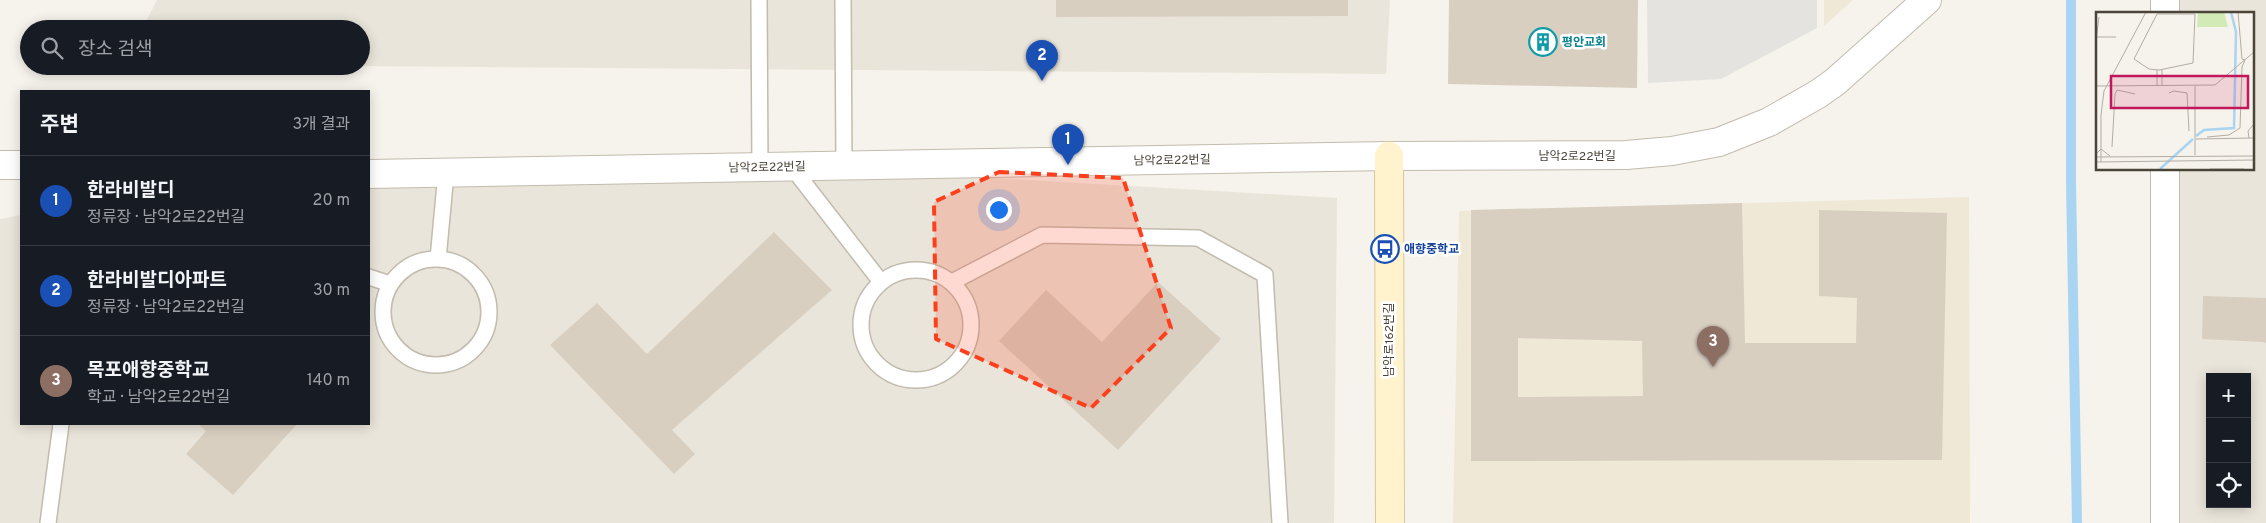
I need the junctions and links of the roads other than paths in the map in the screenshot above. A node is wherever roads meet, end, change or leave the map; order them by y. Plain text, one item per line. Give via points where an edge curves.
1 (759, 0) edge
2 (843, 0) edge
3 (1927, 0) edge
4 (1389, 156) junction
5 (0, 164) edge
6 (20, 165) edge
7 (791, 166) junction
8 (844, 166) junction
9 (760, 167) junction
10 (2165, 170) edge
11 (446, 173) junction
12 (370, 174) edge
13 (438, 258) junction
14 (370, 277) edge
15 (881, 282) junction
16 (952, 282) junction
17 (390, 284) junction
18 (61, 425) edge
19 (48, 523) edge
20 (1280, 523) edge
21 (1390, 523) edge
22 (2165, 523) edge

1 - 9 lane
2 - 8 lane
3 - 4 street, 남악2로22번길 via 1836,82 1769,122 1719,142 1626,155
4 - 8 street, 남악2로22번길
4 - 21 street, 남악로162번길
5 - 6 street
7 - 8 street, 남악2로22번길
7 - 9 street, 남악2로22번길
7 - 15 lane
9 - 11 street, 남악2로22번길
10 - 22 street
11 - 12 street, 남악2로22번길
11 - 13 lane
13 - 17 lane via 411,265
13 - 17 lane via 472,272 483,287 489,304 489,323 482,340 461,359 434,365 416,362 400,352 389,338 383,320 383,302
14 - 17 lane
15 - 16 lane via 898,272 916,270 936,273
15 - 16 lane via 869,295 862,312 861,330 875,362 906,379 942,374 966,348 971,330 970,312
16 - 20 lane via 1042,235 1198,238 1265,275
18 - 19 lane

